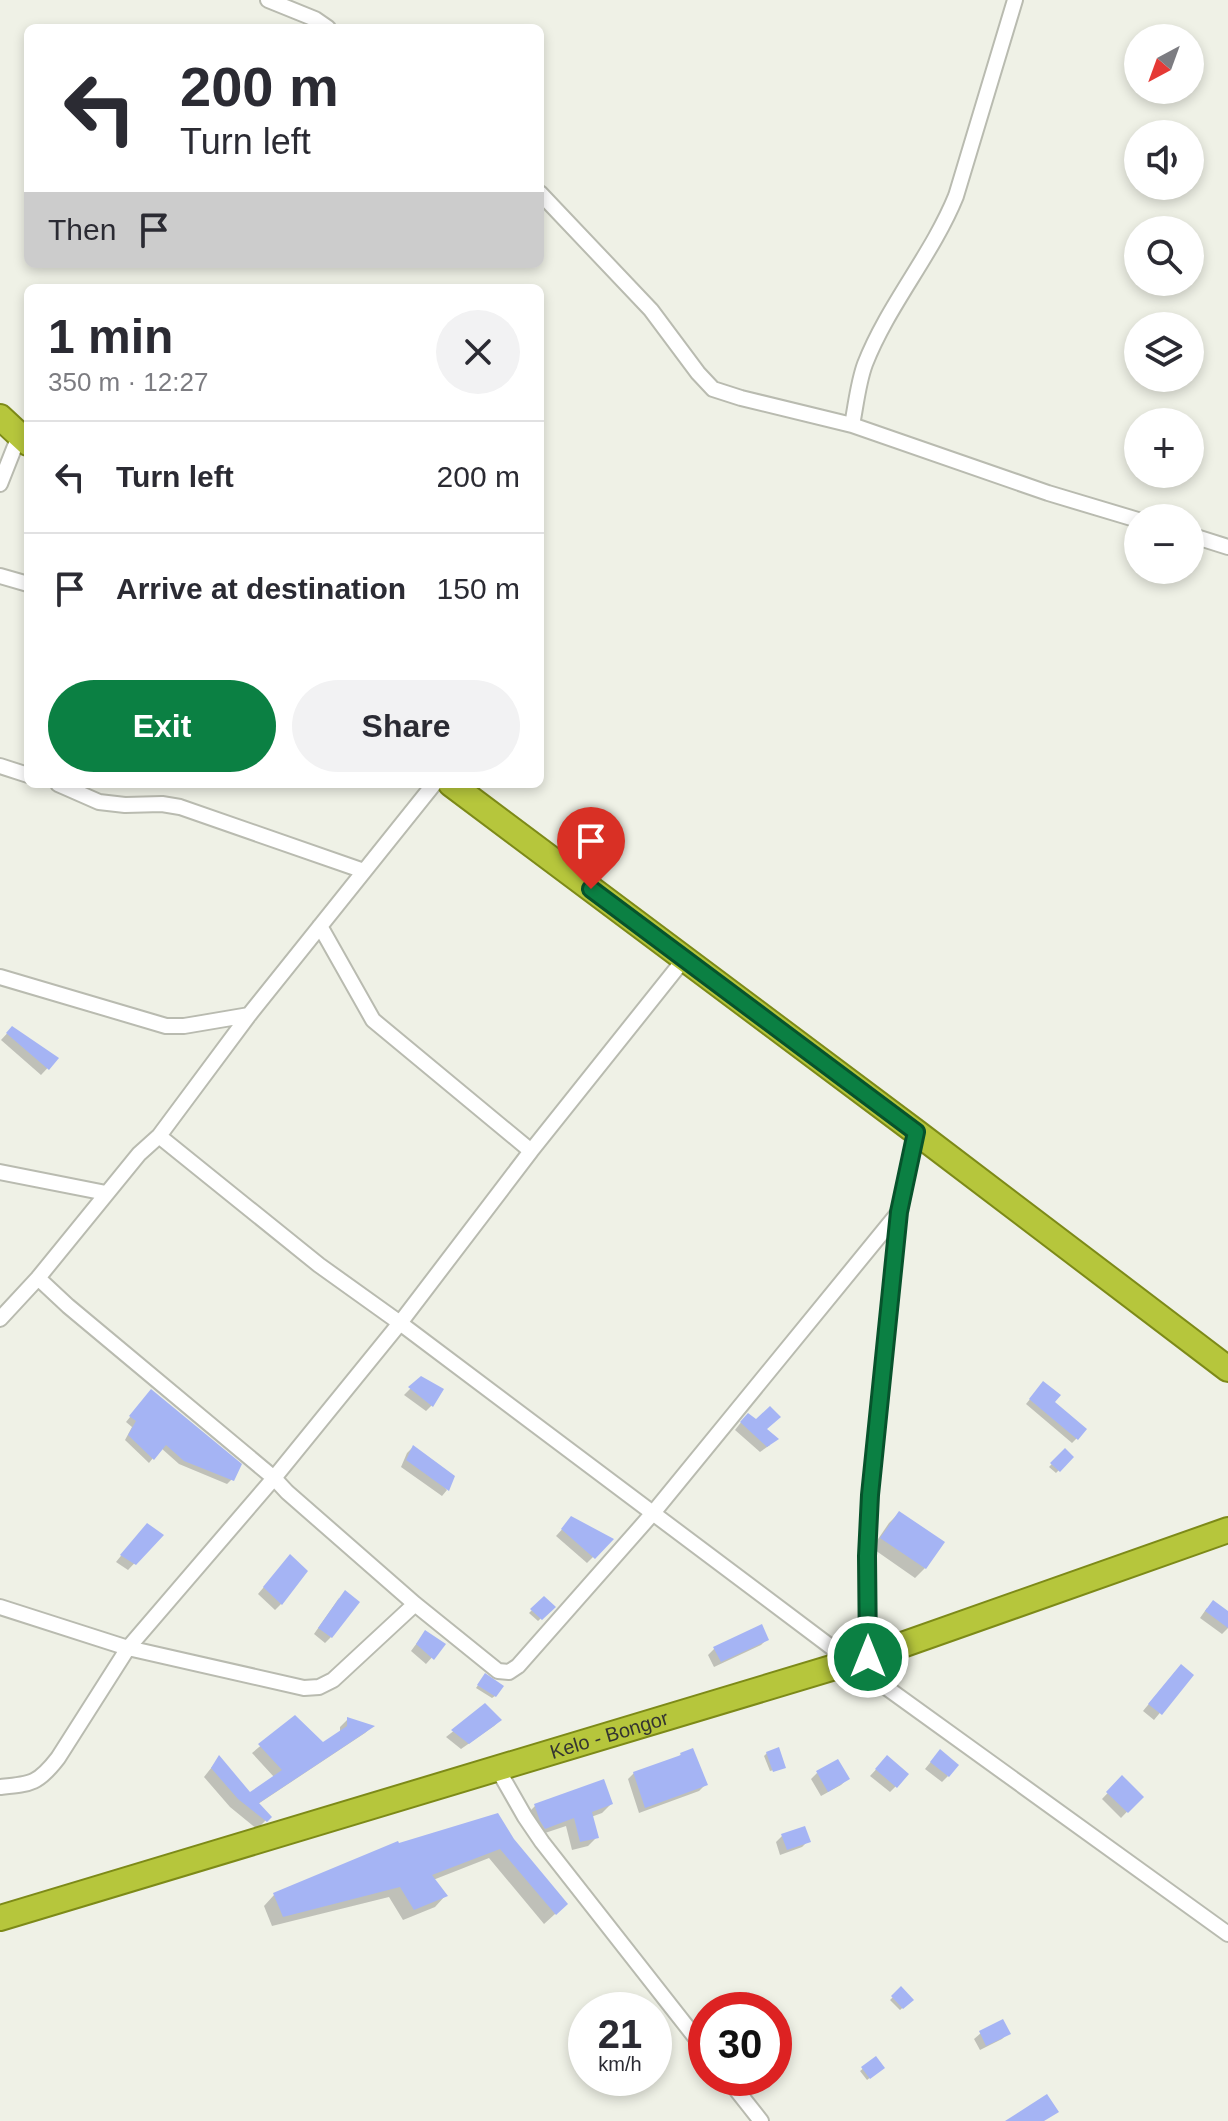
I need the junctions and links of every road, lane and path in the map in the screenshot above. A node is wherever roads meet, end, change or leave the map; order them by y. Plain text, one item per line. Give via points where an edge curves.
1 (269, 0) edge
2 (1015, 0) edge
3 (322, 24) edge
4 (544, 197) edge
5 (0, 417) edge
6 (852, 425) junction
7 (24, 439) edge
8 (0, 484) edge
9 (1124, 516) edge
10 (1204, 539) edge
11 (1228, 547) edge
12 (0, 576) edge
13 (24, 583) edge
14 (0, 766) edge
15 (24, 774) edge
16 (67, 788) edge
17 (431, 788) edge
18 (456, 788) edge
19 (364, 871) junction
20 (320, 926) junction
21 (685, 958) junction
22 (0, 977) edge
23 (249, 1015) junction
24 (916, 1132) junction
25 (159, 1136) junction
26 (531, 1151) junction
27 (0, 1172) edge
28 (106, 1193) junction
29 (899, 1212) junction
30 (38, 1278) junction
31 (0, 1319) edge
32 (400, 1323) junction
33 (1228, 1369) edge
34 (274, 1478) junction
35 (1228, 1510) edge
36 (653, 1513) junction
37 (1220, 1533) edge
38 (415, 1604) junction
39 (0, 1607) edge
40 (128, 1648) junction
41 (859, 1659) junction
42 (497, 1768) junction
43 (0, 1787) edge
44 (0, 1918) edge
45 (1228, 1934) edge
46 (688, 2028) edge
47 (741, 2096) edge
48 (761, 2121) edge

1 - 3 street
2 - 6 street via 956,196 864,366
4 - 6 street via 651,310 713,389
5 - 7 highway
6 - 9 street
7 - 8 street
10 - 11 street
12 - 13 street
14 - 15 street
16 - 19 street via 99,802 180,807
17 - 19 street
18 - 21 highway
19 - 20 street
20 - 23 street
20 - 26 street via 373,1020
21 - 24 highway
21 - 26 street
22 - 23 street via 166,1026
23 - 25 street
24 - 29 street
24 - 33 highway
25 - 28 street
25 - 32 street
26 - 32 street
27 - 28 street
28 - 30 street
29 - 36 street
29 - 41 street
30 - 31 street
30 - 34 street
32 - 34 street
32 - 36 street
34 - 38 street
34 - 40 street
35 - 37 highway
36 - 38 street via 509,1672 498,1671
36 - 41 street
37 - 41 highway, Kelo - Bongor
38 - 40 street via 319,1687
39 - 40 street
40 - 43 street via 45,1776 27,1785
41 - 42 highway, Kelo - Bongor
41 - 45 street
42 - 44 highway, Kelo - Bongor
42 - 46 street via 542,1842
47 - 48 street

